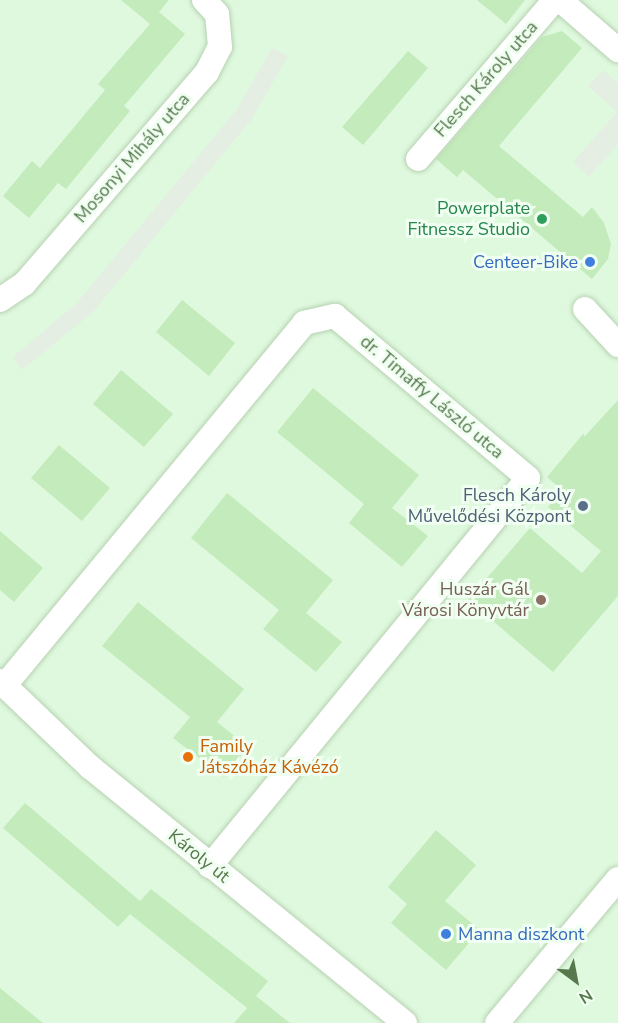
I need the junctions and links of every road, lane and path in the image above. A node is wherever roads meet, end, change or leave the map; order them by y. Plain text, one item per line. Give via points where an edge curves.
1 (204, 0) edge
2 (555, 0) edge
3 (560, 0) edge
4 (618, 50) edge
5 (418, 159) dead end
6 (0, 300) edge
7 (585, 309) dead end
8 (618, 345) edge
9 (2, 683) edge
10 (210, 866) junction
11 (618, 879) edge
12 (405, 1023) edge
13 (497, 1023) edge

1 - 6 street, Mosonyi Mihály utca via 217,14 220,47 207,72 24,284
2 - 5 street, Flesch Károly utca
3 - 4 street
7 - 8 street
9 - 10 street, Károly út via 90,767
9 - 10 street, dr. Timaffy László utca via 304,323 335,316 528,478
10 - 12 street, Károly út
11 - 13 street

